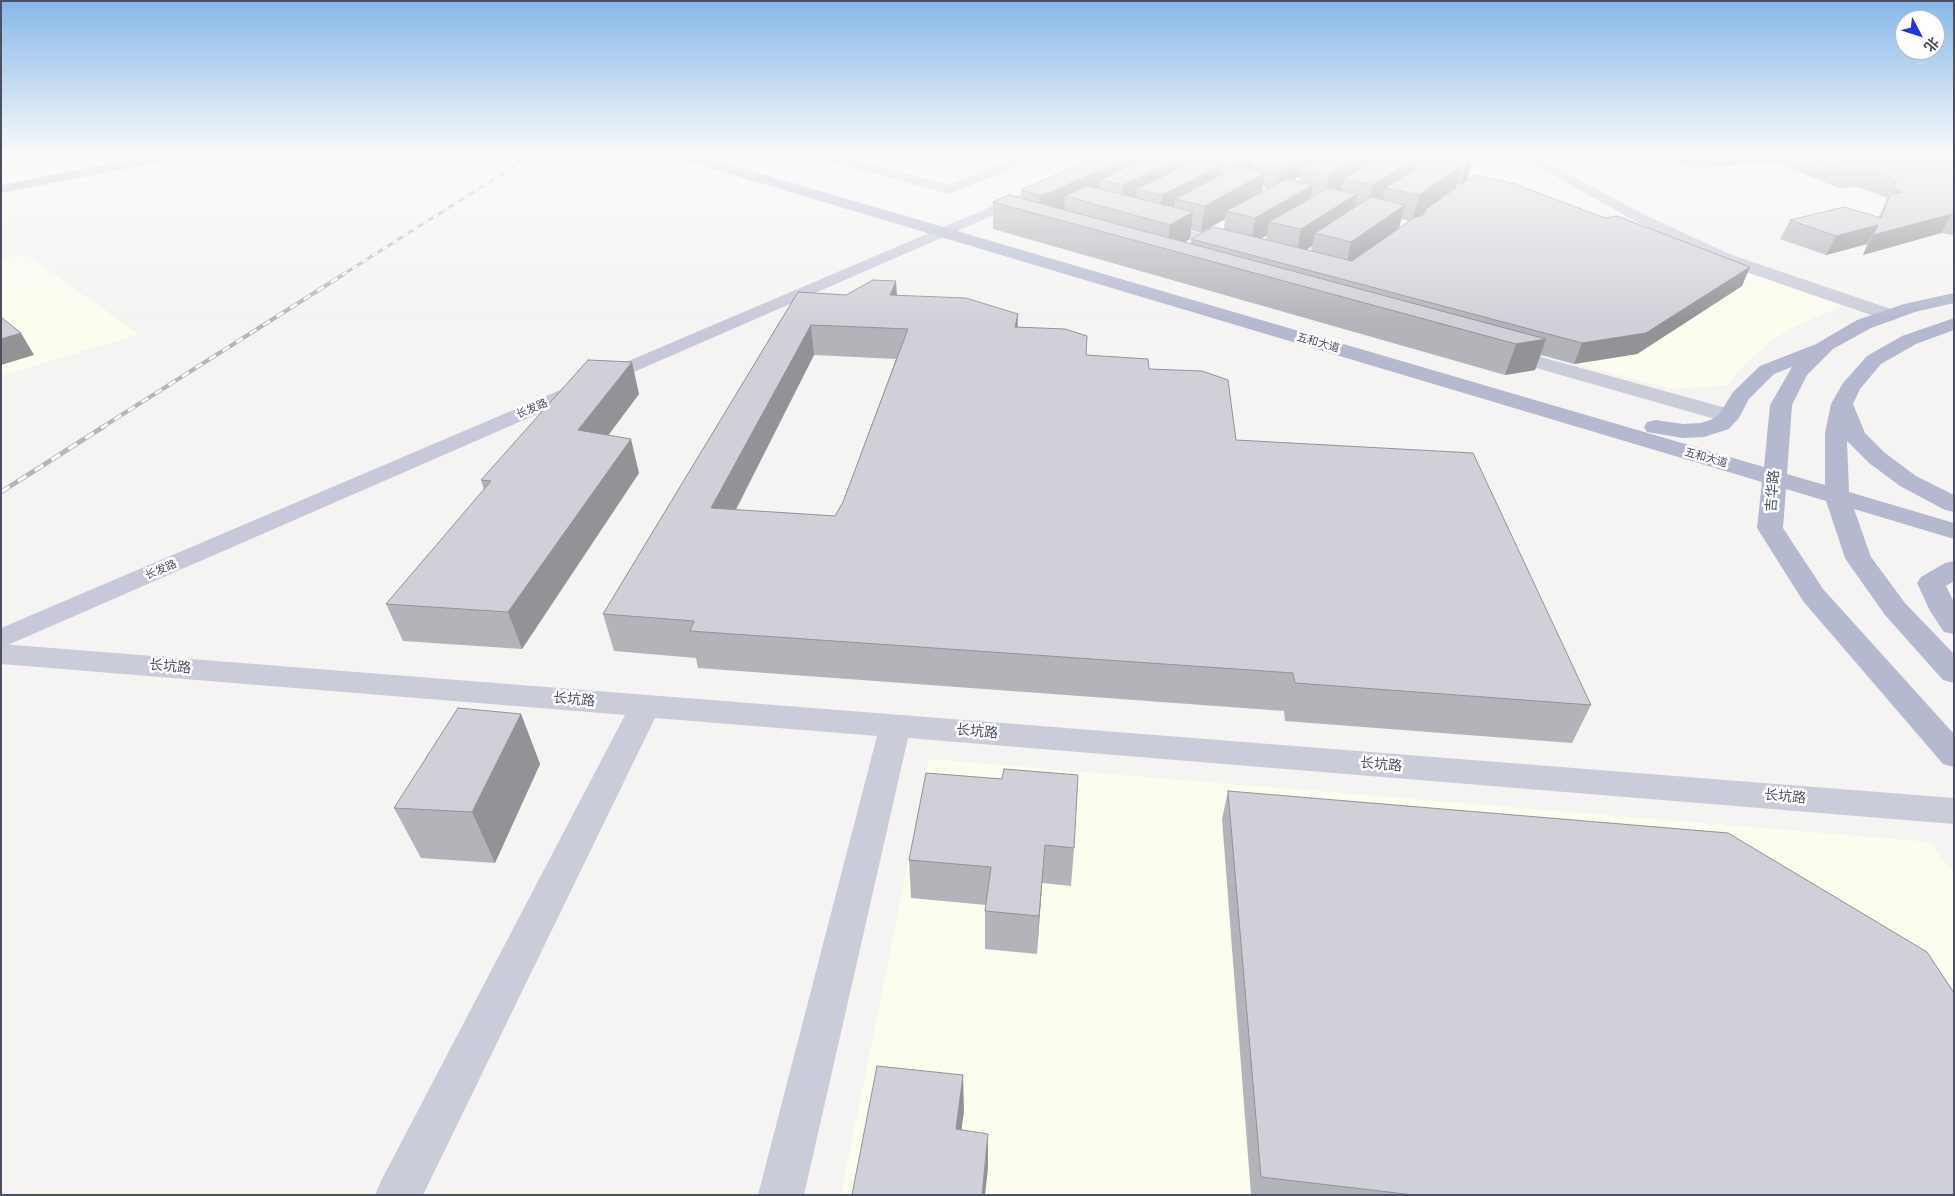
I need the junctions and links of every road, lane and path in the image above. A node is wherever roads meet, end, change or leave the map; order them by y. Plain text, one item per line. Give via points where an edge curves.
1 (886, 211) edge
2 (895, 211) edge
3 (1003, 211) edge
4 (1626, 211) edge
5 (1169, 222) edge
6 (950, 228) junction
7 (1224, 236) edge
8 (1206, 238) junction
9 (1184, 251) edge
10 (1954, 298) edge
11 (1890, 316) junction
12 (1954, 324) edge
13 (1826, 345) junction
14 (1483, 347) edge
15 (1842, 404) junction
16 (1730, 416) junction
17 (1655, 427) junction
18 (1774, 470) junction
19 (1837, 488) junction
20 (1954, 505) edge
21 (1954, 514) edge
22 (1954, 530) edge
23 (1954, 569) edge
24 (1954, 625) edge
25 (1, 640) edge
26 (1, 654) edge
27 (1954, 673) edge
28 (644, 706) junction
29 (895, 726) junction
30 (1954, 755) edge
31 (1954, 811) edge
32 (398, 1195) edge
33 (781, 1195) edge

1 - 6 main road, 五和大道
2 - 6 main road, 五和大道
3 - 6 street, 长发路
4 - 11 street via 1726,259
5 - 8 lane via 1160,226
6 - 17 main road, 五和大道
6 - 18 main road, 五和大道
6 - 25 street, 长发路
7 - 8 street
8 - 9 street
10 - 11 main road, 吉华路
11 - 13 main road, 吉华路 via 1864,324
12 - 15 main road via 1910,340 1874,360 1850,387
13 - 16 main road via 1767,370 1740,396
13 - 18 main road, 吉华路 via 1798,372 1781,405
14 - 16 street
15 - 19 main road via 1836,433
15 - 20 main road via 1855,436 1876,458 1908,481
16 - 17 main road via 1721,424 1704,430
17 - 18 main road, 五和大道
18 - 19 main road, 五和大道
18 - 30 main road, 吉华路 via 1770,528 1813,595
19 - 21 main road, 五和大道
19 - 22 main road, 五和大道
19 - 27 main road via 1858,558 1895,609
23 - 24 main road via 1932,583 1944,612
26 - 28 street, 长坑路
28 - 29 street, 长坑路
28 - 32 street
29 - 31 street, 长坑路
29 - 33 street

